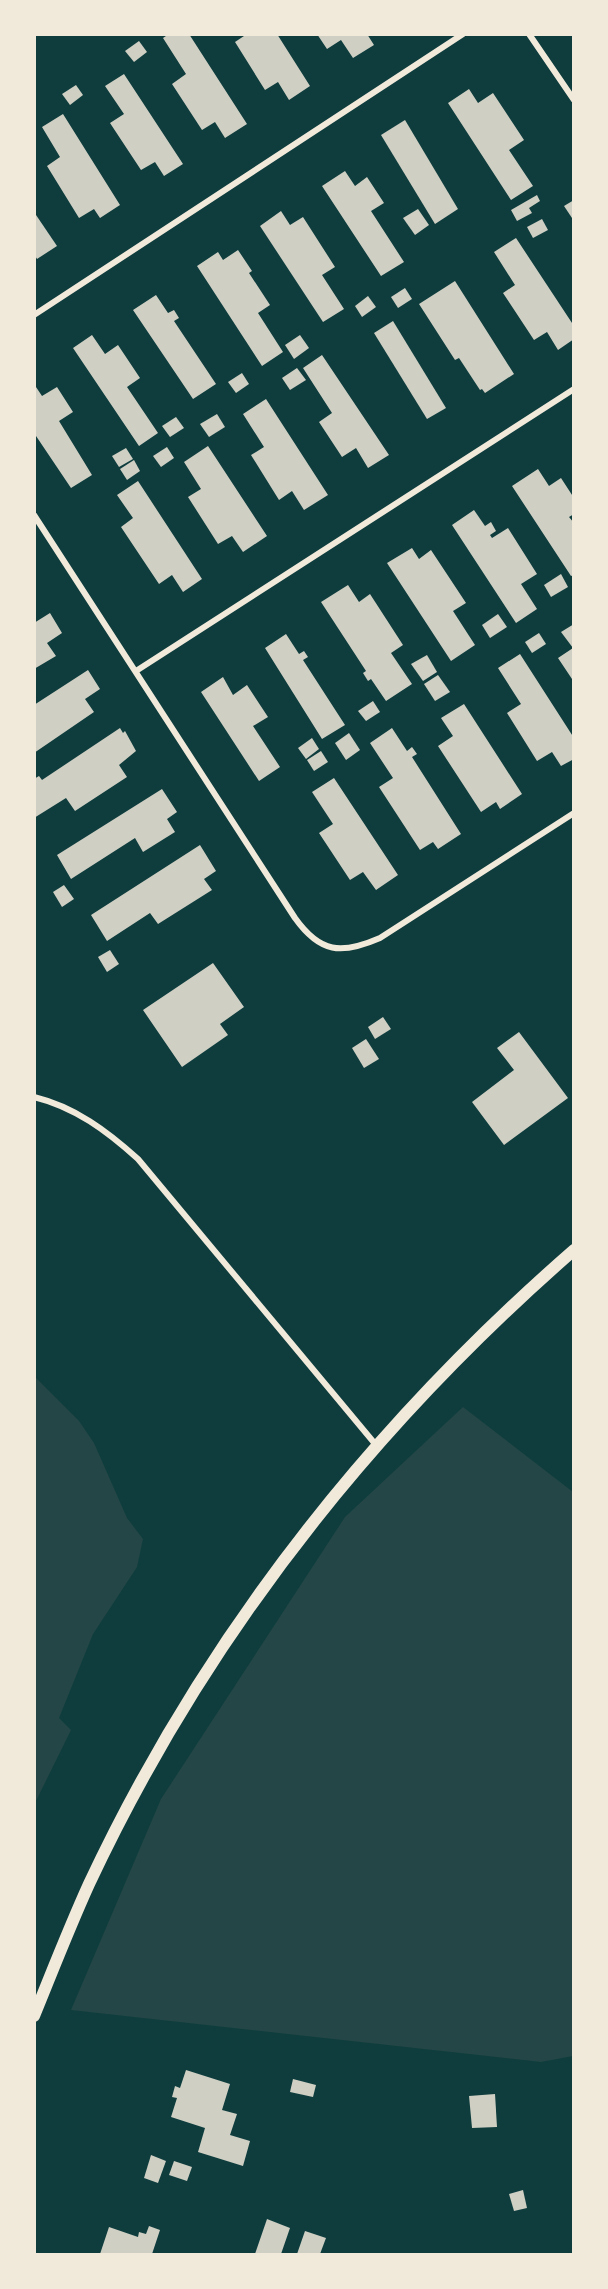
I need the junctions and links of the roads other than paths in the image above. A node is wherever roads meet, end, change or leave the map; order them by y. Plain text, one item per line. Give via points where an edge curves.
1 (463, 34) edge
2 (529, 34) edge
3 (573, 100) edge
4 (34, 315) edge
5 (573, 389) edge
6 (34, 515) edge
7 (136, 671) junction
8 (573, 813) edge
9 (34, 1097) edge
10 (573, 1250) edge
11 (376, 1445) junction
12 (34, 2016) edge

1 - 4 street
2 - 3 street
5 - 7 street
6 - 7 street
7 - 8 street via 295,918 312,938 329,948 352,948 380,938
9 - 11 street via 94,1123 138,1159
10 - 11 main road via 464,1352
11 - 12 main road via 269,1578 175,1722 89,1885

